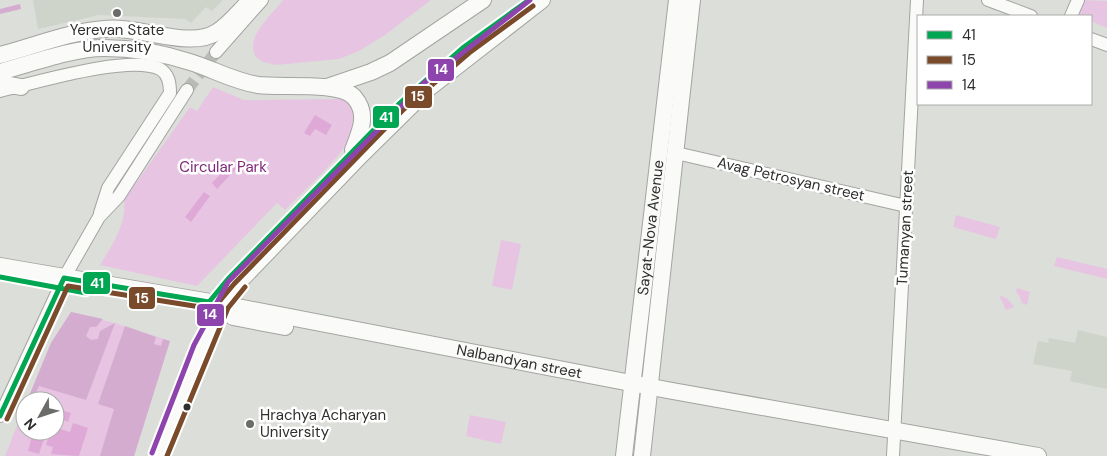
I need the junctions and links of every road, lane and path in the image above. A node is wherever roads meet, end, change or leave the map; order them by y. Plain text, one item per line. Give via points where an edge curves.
1 (251, 0) edge
2 (262, 0) edge
3 (483, 0) edge
4 (529, 0) edge
5 (542, 0) edge
6 (677, 0) edge
7 (692, 0) edge
8 (917, 0) edge
9 (988, 0) edge
10 (1078, 0) edge
11 (1028, 15) edge
12 (1071, 15) edge
13 (1092, 39) edge
14 (1107, 45) edge
15 (17, 51) junction
16 (216, 52) tunnel mouth
17 (0, 55) edge
18 (0, 62) edge
19 (0, 72) edge
20 (0, 83) edge
21 (21, 87) junction
22 (325, 88) junction
23 (187, 90) tunnel mouth
24 (0, 91) edge
25 (353, 150) junction
26 (676, 153) junction
27 (906, 206) junction
28 (99, 217) junction
29 (0, 266) edge
30 (0, 278) edge
31 (62, 284) junction
32 (217, 306) junction
33 (631, 386) junction
34 (649, 389) junction
35 (0, 416) edge
36 (894, 434) junction
37 (159, 456) edge
38 (624, 456) edge
39 (642, 456) edge
40 (893, 456) edge
41 (1001, 456) edge
42 (1038, 456) edge

1 - 15 main road via 219,31 198,40 131,29 105,29
2 - 16 street
3 - 22 main road via 390,63
4 - 25 main road via 464,47
5 - 32 main road via 429,88
6 - 33 main road, Sayat-Nova Avenue
7 - 26 main road, Sayat-Nova Avenue
8 - 27 street, Tumanyan street
9 - 11 street
10 - 12 street
13 - 14 street
15 - 17 main road
15 - 18 main road
19 - 22 main road via 102,48 146,51 191,62 234,80 257,85
20 - 21 main road
21 - 24 street
21 - 28 street via 118,66 160,69 170,83 170,93 108,188
22 - 25 main road via 348,92 361,110 362,129
23 - 28 street via 119,196
25 - 32 main road
26 - 27 street, Avag Petrosyan street
26 - 34 main road, Sayat-Nova Avenue
27 - 36 street, Tumanyan street
28 - 31 street
29 - 31 main road, Nalbandyan street
30 - 31 main road, Nalbandyan street
31 - 32 main road, Nalbandyan street
31 - 35 street
32 - 33 main road, Nalbandyan street via 470,361
32 - 37 main road
33 - 34 main road, Nalbandyan street
33 - 38 main road, Sayat-Nova Avenue
34 - 36 main road, Nalbandyan street
34 - 39 main road, Sayat-Nova Avenue
36 - 40 street, Tumanyan street
36 - 41 main road, Nalbandyan street
36 - 42 main road, Nalbandyan street

